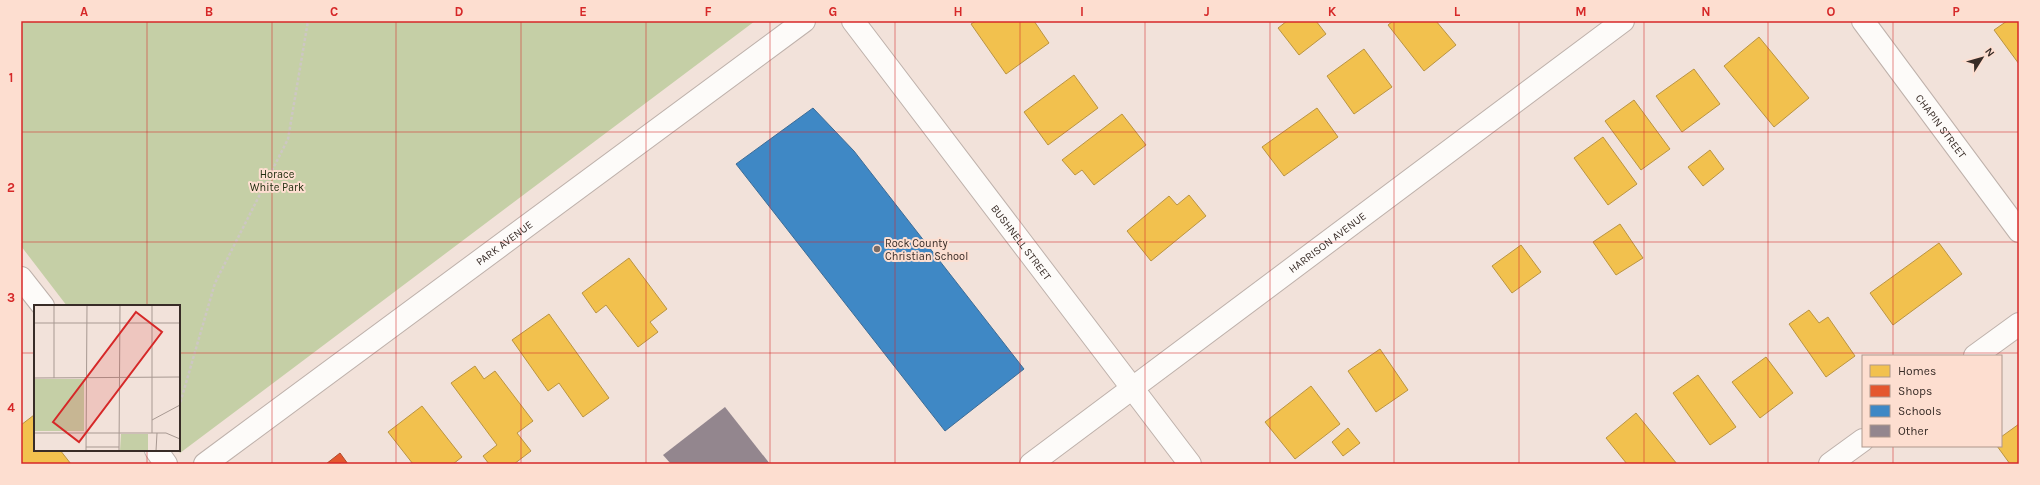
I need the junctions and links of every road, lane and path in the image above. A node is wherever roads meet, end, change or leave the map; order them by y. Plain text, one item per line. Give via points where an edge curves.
1 (308, 21) edge
2 (804, 21) edge
3 (853, 21) edge
4 (1623, 21) edge
5 (1863, 21) edge
6 (2019, 231) edge
7 (21, 278) edge
8 (42, 305) edge
9 (2019, 324) edge
10 (1977, 355) edge
11 (1133, 389) junction
12 (180, 404) edge
13 (1862, 441) edge
14 (157, 451) edge
15 (166, 464) edge
16 (205, 464) edge
17 (1031, 464) edge
18 (1190, 464) edge
19 (1830, 464) edge

1 - 12 path via 288,139 215,283
2 - 16 street, PARK AVENUE
3 - 11 street, BUSHNELL STREET
4 - 11 street, HARRISON AVENUE
5 - 6 street, CHAPIN STREET
7 - 8 street
9 - 10 street
11 - 17 street, HARRISON AVENUE
11 - 18 street, BUSHNELL STREET
13 - 19 street
14 - 15 street

